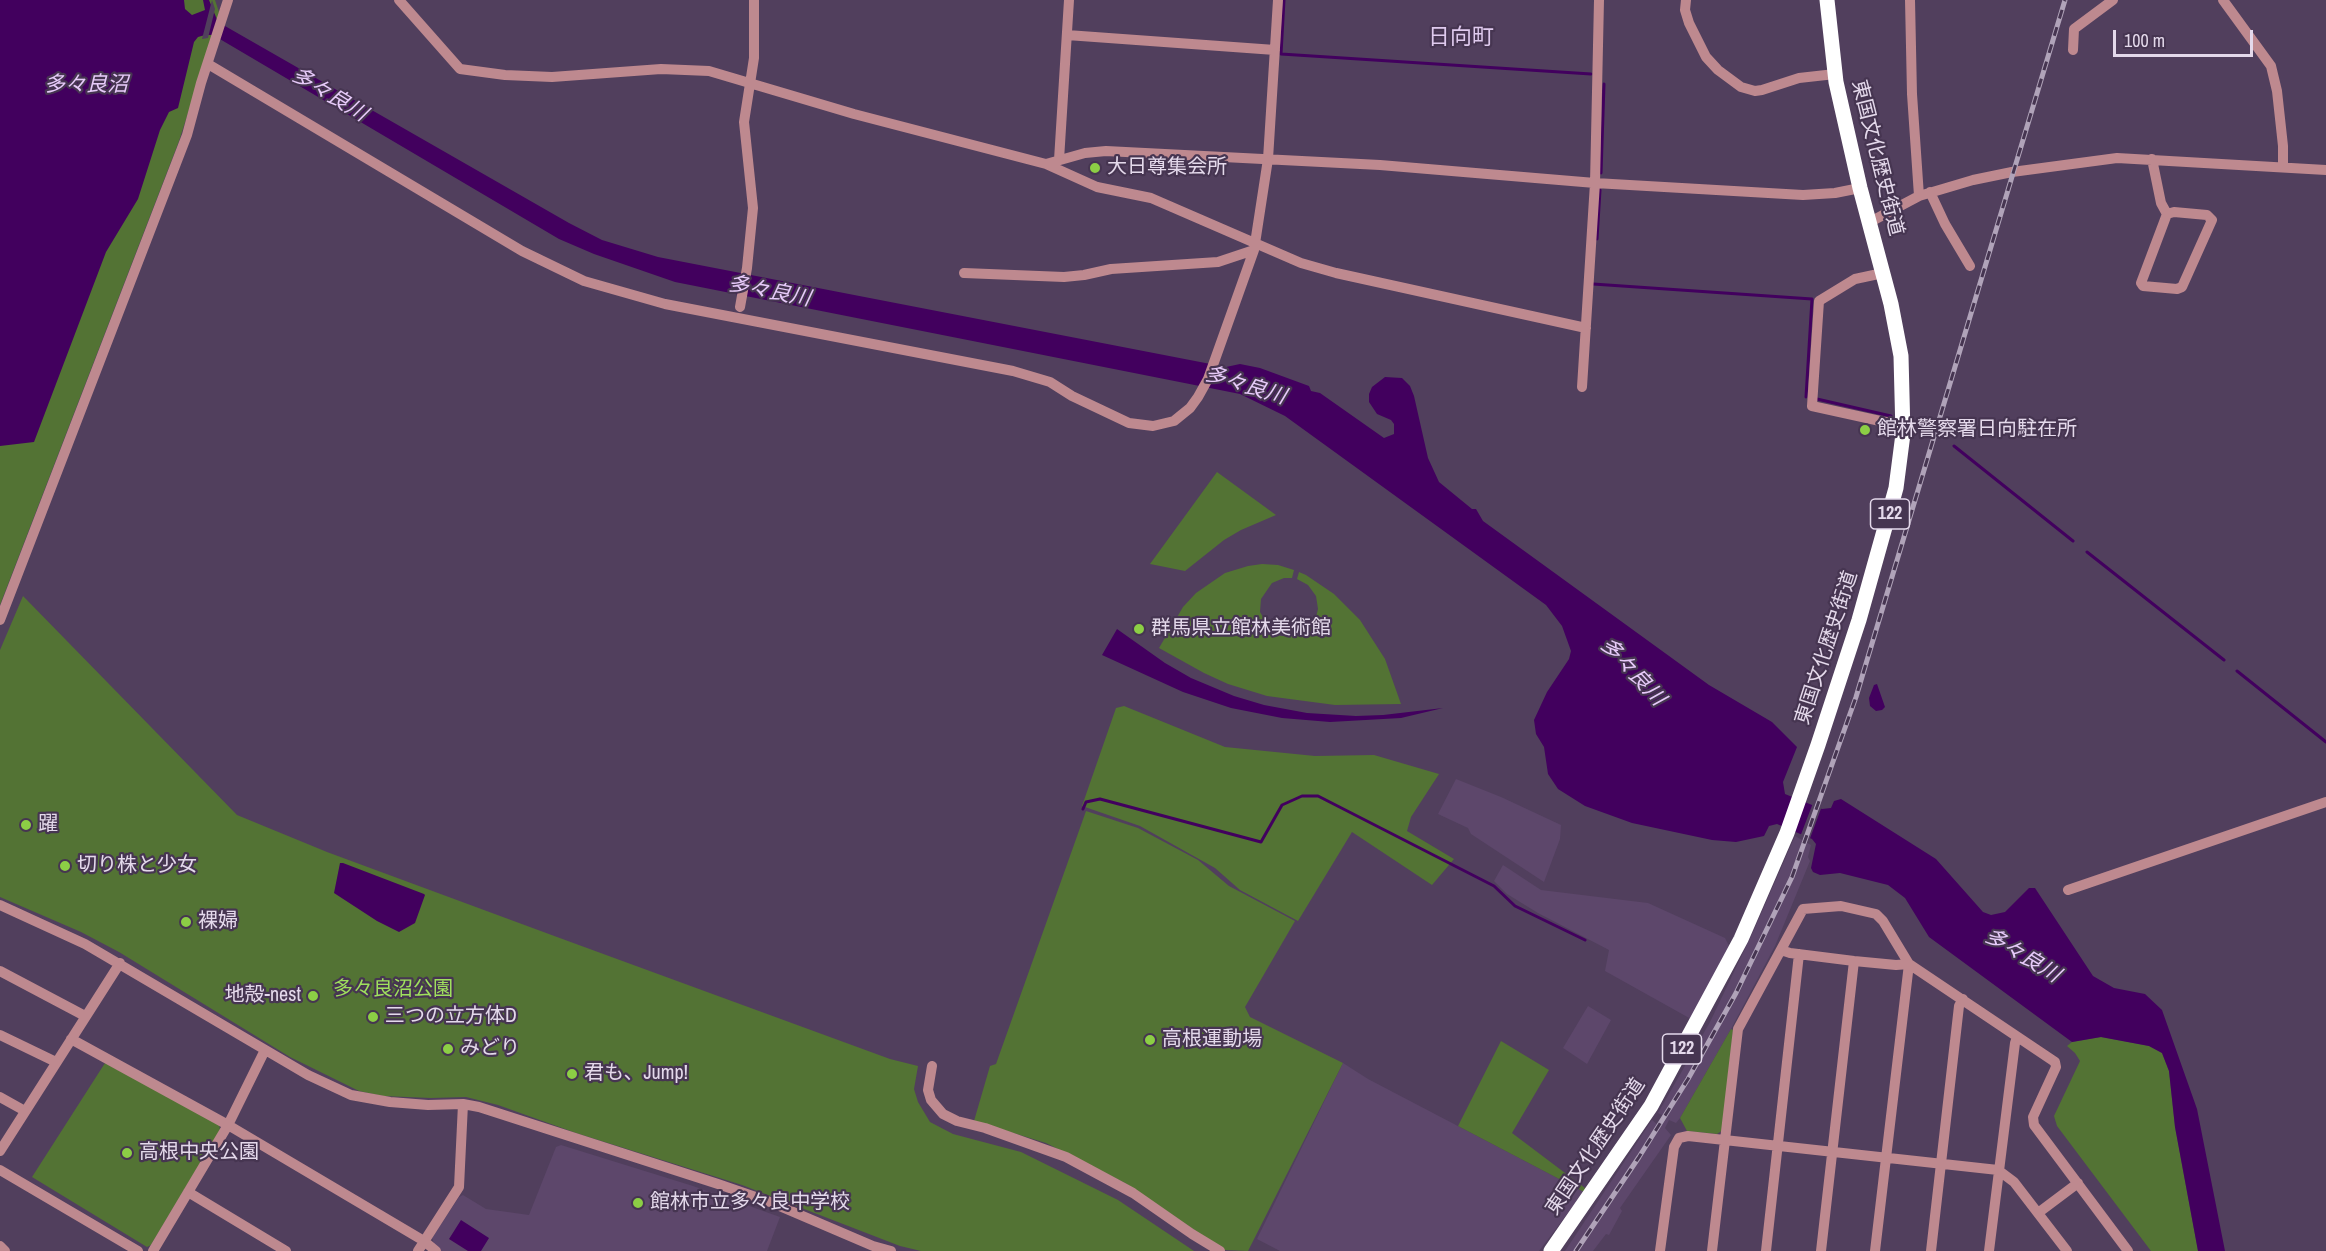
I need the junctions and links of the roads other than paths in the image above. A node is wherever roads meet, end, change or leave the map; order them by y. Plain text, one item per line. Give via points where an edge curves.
1 (228, 0) edge
2 (399, 0) edge
3 (754, 0) edge
4 (1069, 0) edge
5 (1278, 0) edge
6 (1599, 0) edge
7 (1686, 0) edge
8 (1827, 0) edge
9 (1910, 0) edge
10 (2113, 0) edge
11 (2223, 0) edge
12 (1067, 35) junction
13 (1275, 50) junction
14 (2073, 50) dead end
15 (208, 64) junction
16 (1834, 74) junction
17 (749, 83) junction
18 (1059, 159) junction
19 (1268, 159) junction
20 (2152, 159) junction
21 (1046, 164) junction
22 (2283, 167) junction
23 (2326, 170) edge
24 (1595, 183) junction
25 (1860, 188) junction
26 (1930, 192) junction
27 (1919, 196) junction
28 (2168, 214) junction
29 (1870, 222) junction
30 (1255, 246) junction
31 (1970, 266) dead end
32 (964, 273) dead end
33 (1883, 273) junction
34 (740, 307) dead end
35 (1586, 328) junction
36 (1582, 387) dead end
37 (1903, 426) junction
38 (0, 620) edge
39 (2326, 802) edge
40 (2068, 890) dead end
41 (0, 905) edge
42 (1781, 950) junction
43 (1799, 954) junction
44 (1854, 961) junction
45 (120, 963) junction
46 (1909, 964) junction
47 (0, 971) edge
48 (1963, 999) junction
49 (85, 1016) junction
50 (0, 1035) edge
51 (2017, 1037) junction
52 (71, 1039) junction
53 (264, 1050) junction
54 (56, 1062) junction
55 (932, 1066) dead end
56 (0, 1097) edge
57 (463, 1104) junction
58 (25, 1111) junction
59 (228, 1125) junction
60 (1725, 1139) junction
61 (1778, 1144) junction
62 (1832, 1150) junction
63 (0, 1151) edge
64 (1886, 1157) junction
65 (1941, 1164) junction
66 (0, 1170) edge
67 (1998, 1170) junction
68 (2078, 1183) junction
69 (189, 1192) junction
70 (2038, 1213) junction
71 (0, 1246) edge
72 (421, 1246) edge
73 (5, 1251) edge
74 (138, 1251) edge
75 (153, 1251) edge
76 (286, 1251) edge
77 (436, 1251) edge
78 (891, 1251) edge
79 (1220, 1251) edge
80 (1551, 1251) edge
81 (1660, 1251) edge
82 (1712, 1251) edge
83 (1766, 1251) edge
84 (1821, 1251) edge
85 (1875, 1251) edge
86 (1931, 1251) edge
87 (1990, 1251) edge
88 (2067, 1251) edge
89 (2128, 1251) edge

1 - 15 street
2 - 17 street via 460,69 552,77 684,69 709,71
3 - 17 street via 754,58
4 - 12 street
5 - 13 street
6 - 24 street
7 - 16 street via 1689,23 1706,57 1741,87 1762,90 1798,78
8 - 16 highway, 東国文化歴史街道 / 122
9 - 27 street
10 - 14 street via 2073,29
11 - 22 street via 2271,66 2277,91
12 - 13 street
12 - 18 street
13 - 19 street
15 - 30 street via 522,250 584,281 664,304 1013,371 1050,382 1082,401 1142,426 1174,421 1198,397 1208,380
15 - 38 street via 187,135
16 - 25 highway, 東国文化歴史街道 / 122
17 - 21 street
17 - 34 street via 744,122 753,208
18 - 19 street via 1106,151
18 - 21 street
19 - 24 street
19 - 30 street
20 - 22 street
20 - 26 street via 2117,158 2012,172
20 - 28 street via 2161,203
21 - 30 street via 1097,187 1150,198
22 - 23 street
24 - 25 street via 1817,196
24 - 35 street
25 - 29 highway, 東国文化歴史街道 / 122
26 - 27 street
26 - 31 street
27 - 29 street
28 - 28 street via 2142,283 2144,286 2182,287 2212,220 2207,215
29 - 33 highway, 東国文化歴史街道 / 122
30 - 32 street via 1218,262 1111,269 1084,275
30 - 35 street via 1336,273
33 - 37 highway, 東国文化歴史街道 / 122 via 1901,356
33 - 37 street via 1855,279 1819,301 1812,406
35 - 36 street
37 - 80 highway, 東国文化歴史街道 / 122 via 1888,521 1856,631 1801,797 1742,939 1652,1106
39 - 40 street
41 - 45 street
42 - 43 street
42 - 46 street via 1803,909 1846,906 1876,914
42 - 60 street via 1738,1029
43 - 44 street
43 - 61 street
44 - 46 street
44 - 62 street
45 - 49 street
45 - 53 street
46 - 48 street
46 - 64 street
47 - 49 street
48 - 51 street
48 - 65 street via 1959,1006
49 - 52 street
50 - 54 street
51 - 67 street
51 - 68 street via 2055,1062 2033,1117 2034,1125
52 - 54 street
52 - 59 street
53 - 57 street via 351,1095 409,1104
53 - 59 street
54 - 58 street
55 - 79 street via 928,1090 943,1114 1066,1157 1124,1188
56 - 58 street
57 - 72 street via 459,1187
57 - 78 street via 718,1184
58 - 63 street
59 - 69 street
59 - 72 street
60 - 61 street
60 - 81 street via 1685,1136 1676,1143
60 - 82 street
61 - 62 street
61 - 83 street
62 - 64 street
62 - 84 street
64 - 65 street
64 - 85 street
65 - 67 street
65 - 86 street
66 - 74 street
67 - 70 street via 2008,1176
67 - 87 street
68 - 70 street
68 - 89 street
69 - 75 street
69 - 76 street
70 - 88 street
71 - 73 street
72 - 77 street

